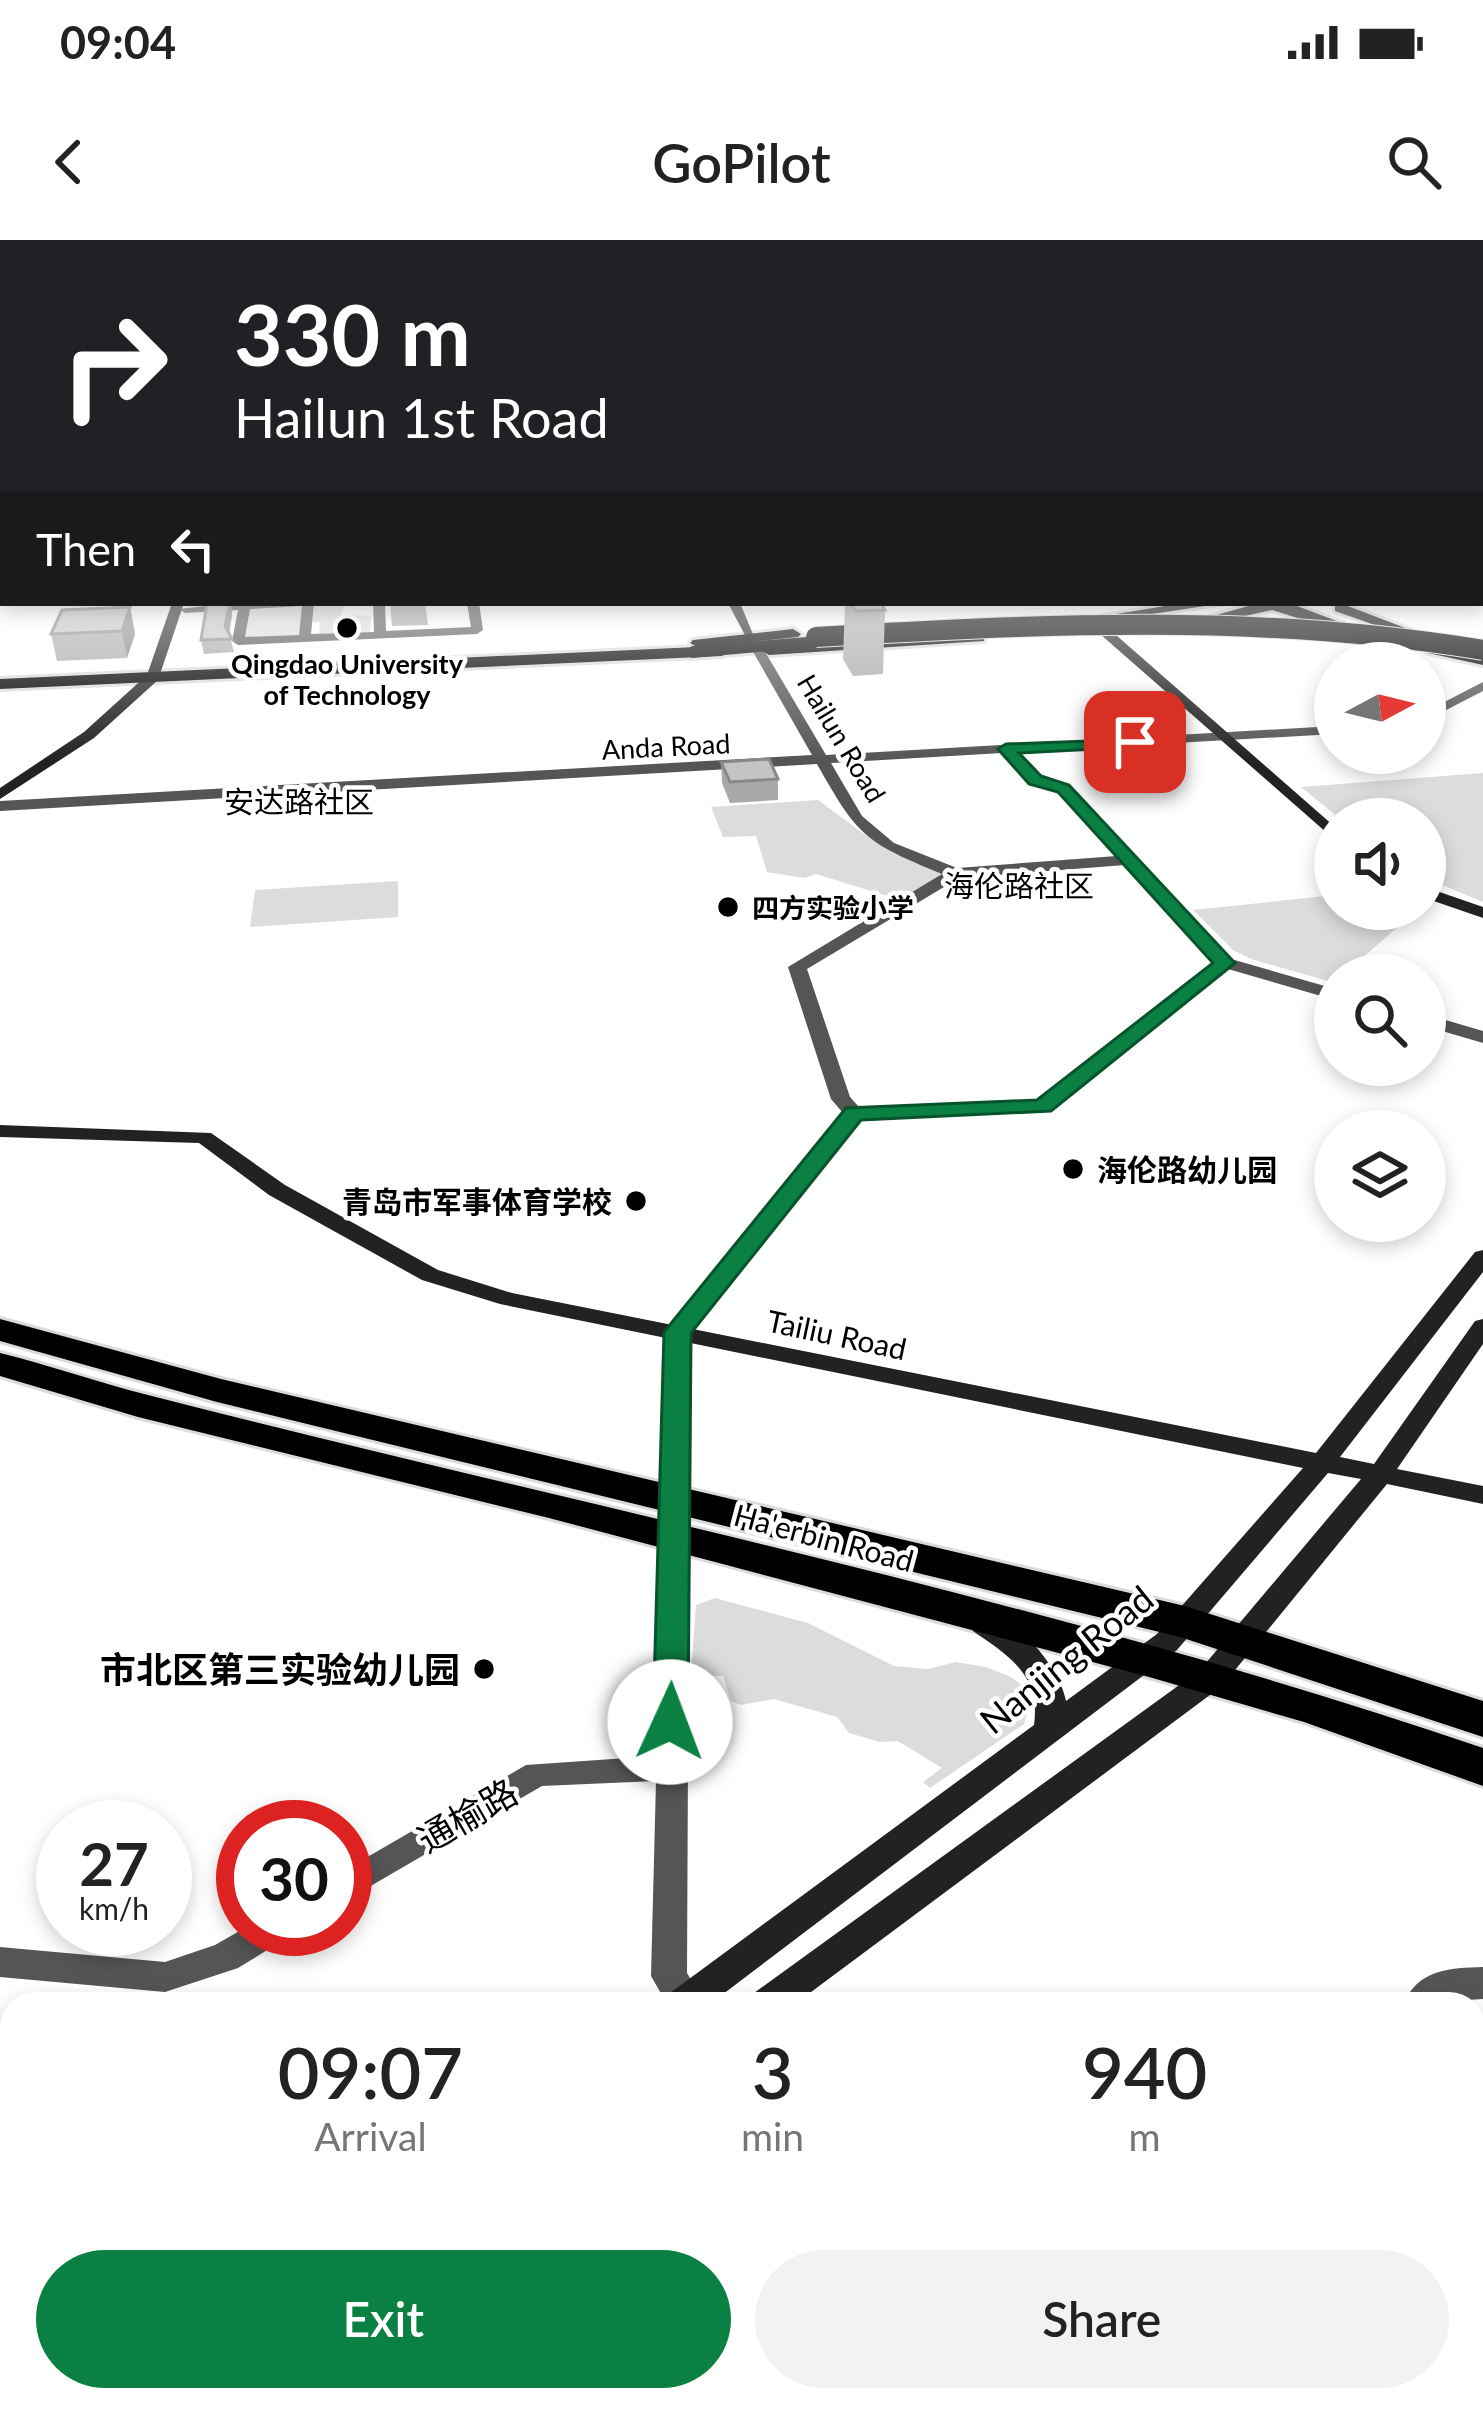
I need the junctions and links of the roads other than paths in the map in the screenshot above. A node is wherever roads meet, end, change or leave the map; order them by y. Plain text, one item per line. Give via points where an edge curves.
1 (214, 606) edge
2 (248, 606) edge
3 (308, 606) edge
4 (379, 606) edge
5 (473, 606) edge
6 (736, 606) edge
7 (1186, 606) edge
8 (1209, 606) edge
9 (1260, 606) edge
10 (1280, 606) edge
11 (1313, 606) edge
12 (1339, 606) edge
13 (180, 607) edge
14 (1166, 620) junction
15 (1104, 631) junction
16 (1408, 632) junction
17 (380, 635) junction
18 (304, 638) junction
19 (1387, 640) junction
20 (754, 643) junction
21 (693, 648) junction
22 (1483, 653) edge
23 (154, 674) junction
24 (0, 681) edge
25 (1483, 686) edge
26 (1446, 706) edge
27 (1314, 731) edge
28 (1221, 737) junction
29 (1006, 749) junction
30 (821, 761) junction
31 (0, 796) edge
32 (0, 806) edge
33 (1314, 817) edge
34 (1128, 860) junction
35 (955, 874) junction
36 (1446, 900) edge
37 (1483, 913) edge
38 (1225, 963) junction
39 (1314, 988) edge
40 (1446, 1026) edge
41 (1483, 1037) edge
42 (854, 1113) junction
43 (0, 1130) edge
44 (1483, 1257) edge
45 (1483, 1326) edge
46 (0, 1330) edge
47 (678, 1332) junction
48 (0, 1364) edge
49 (1321, 1464) junction
50 (1379, 1475) junction
51 (1483, 1495) edge
52 (676, 1518) junction
53 (976, 1618) junction
54 (1185, 1622) junction
55 (1247, 1639) junction
56 (1149, 1660) junction
57 (1211, 1678) junction
58 (1483, 1719) edge
59 (1048, 1734) junction
60 (1483, 1766) edge
61 (669, 1768) junction
62 (372, 1871) edge
63 (228, 1956) edge
64 (0, 1962) edge
65 (1483, 1983) edge
66 (678, 1992) edge
67 (701, 1992) edge
68 (783, 1992) edge
69 (1434, 1992) edge

1 - 13 street
2 - 18 street via 238,641
3 - 18 street
4 - 17 street
5 - 17 street via 477,630
6 - 20 main road
7 - 14 main road
8 - 14 main road
9 - 14 main road
10 - 19 main road
11 - 16 main road
12 - 16 main road
13 - 23 main road
14 - 15 main road
14 - 19 main road
14 - 20 main road
15 - 20 main road
15 - 28 main road
16 - 22 main road
17 - 18 street
19 - 22 main road
20 - 21 main road
20 - 30 street, Hailun Road
21 - 22 highway, bridge via 1228,624
21 - 23 main road
23 - 24 main road
23 - 31 main road via 89,735
25 - 26 street
27 - 28 street, Anda Road
28 - 29 street, Anda Road
28 - 33 main road
29 - 30 street, Anda Road
29 - 34 street via 1035,780 1064,789
30 - 32 street, Anda Road
30 - 35 street, Hailun Road via 867,829
34 - 35 street
34 - 38 street
35 - 42 street via 797,967 841,1100
36 - 37 main road
38 - 39 street
38 - 42 street via 1043,1106
40 - 41 street
42 - 47 street
43 - 47 main road, Tailiu Road via 204,1137 277,1190 430,1275
44 - 49 main road, Nanjing Road
45 - 50 main road
46 - 52 highway, Ha'erbin Road
47 - 49 main road, Tailiu Road
47 - 52 street
48 - 52 highway, Ha'erbin Road via 138,1405
49 - 50 main road, Tailiu Road
49 - 54 main road, Nanjing Road
50 - 51 main road, Tailiu Road
50 - 55 main road
52 - 53 highway, Ha'erbin Road
52 - 54 highway, Ha'erbin Road
52 - 61 street
53 - 56 highway, Ha'erbin Road
53 - 59 main road via 1037,1661 1052,1692
54 - 55 highway, Ha'erbin Road
54 - 56 main road, Nanjing Road
55 - 57 main road
55 - 58 highway, Ha'erbin Road
56 - 57 highway, Ha'erbin Road
56 - 59 main road, Nanjing Road
57 - 60 highway, Ha'erbin Road
57 - 68 main road
59 - 67 main road, Nanjing Road
61 - 62 street, 通榆路 via 537,1774
61 - 66 street via 669,1976
63 - 64 street via 165,1977
65 - 69 street via 1443,1984

